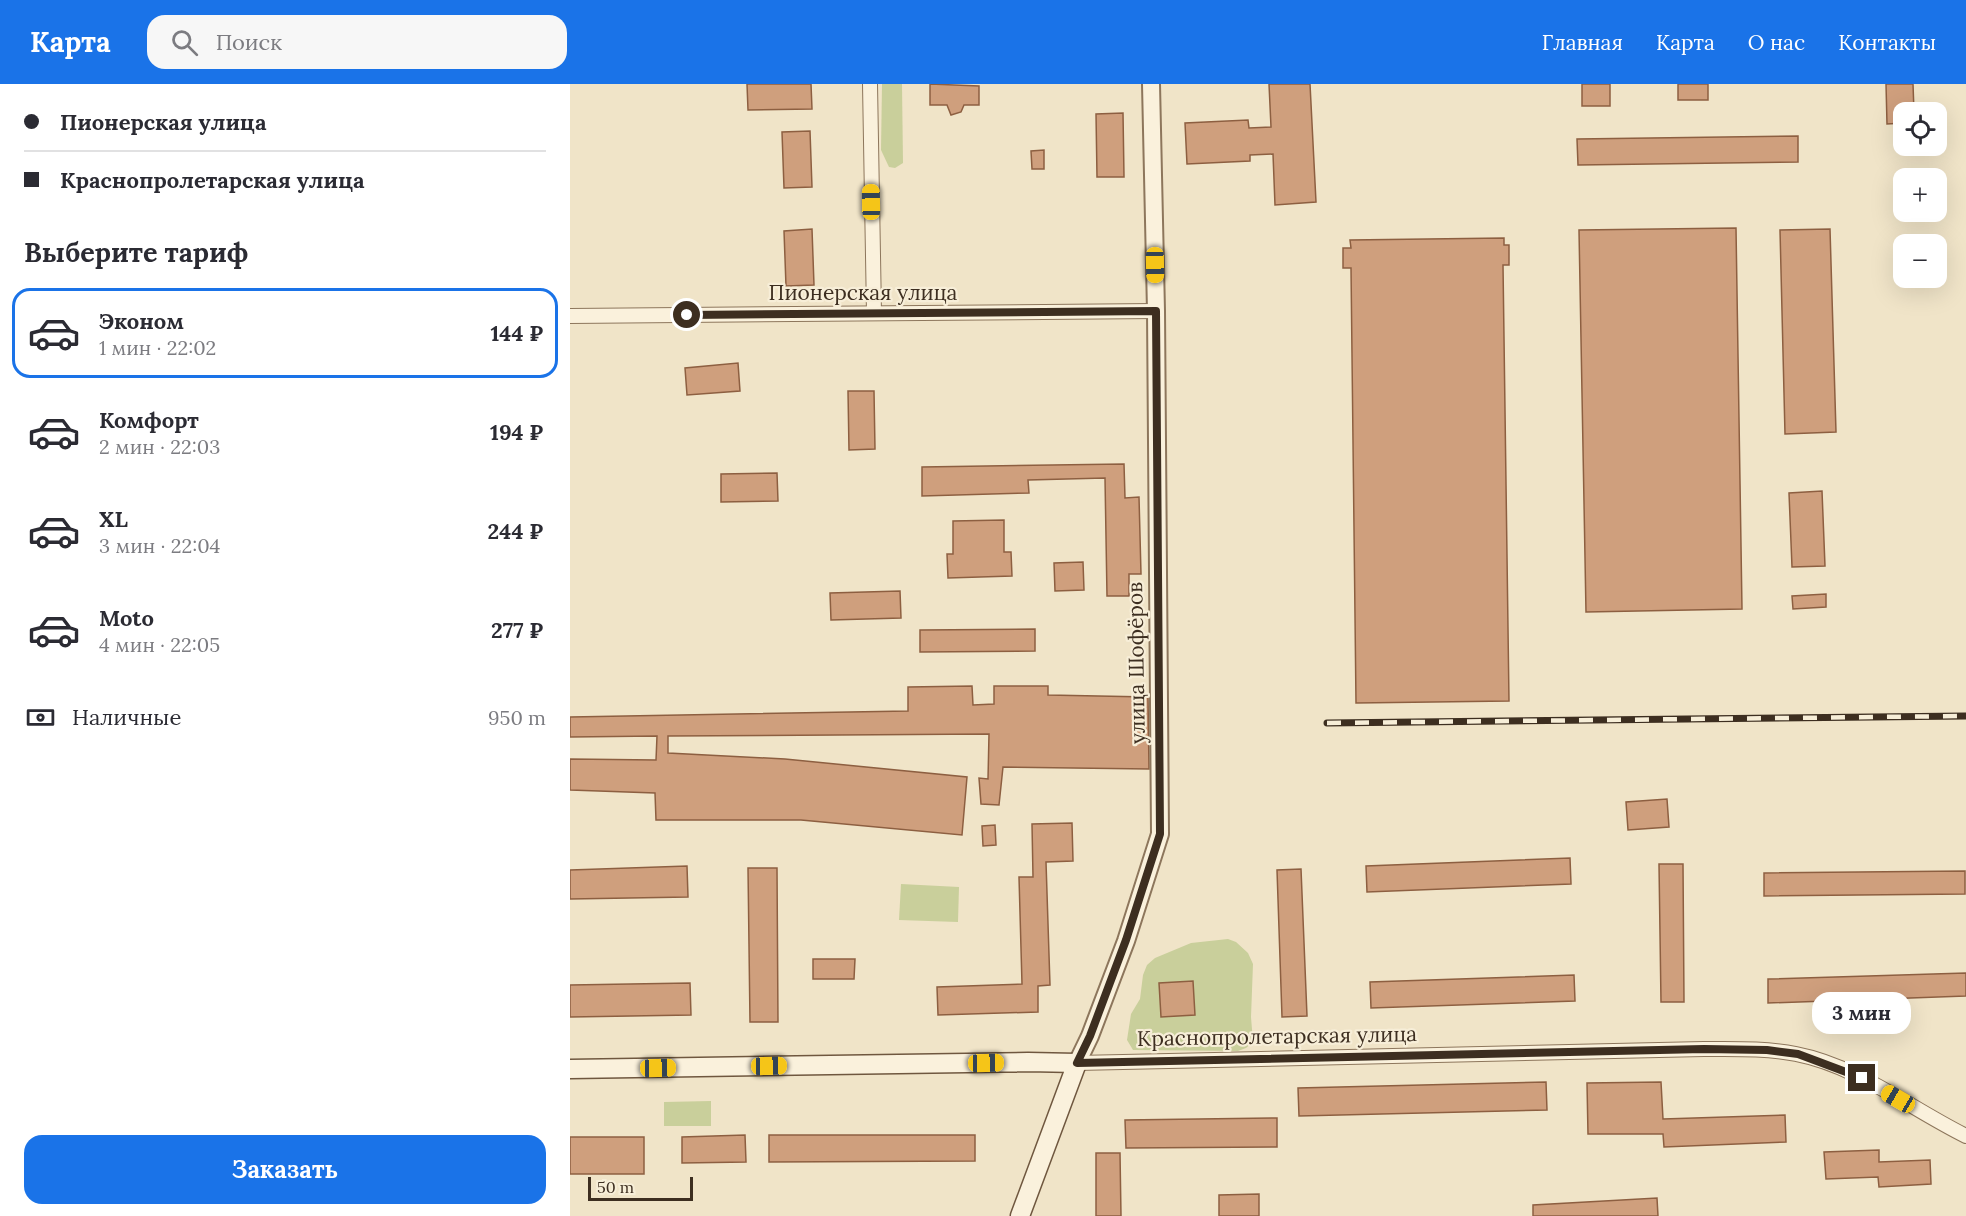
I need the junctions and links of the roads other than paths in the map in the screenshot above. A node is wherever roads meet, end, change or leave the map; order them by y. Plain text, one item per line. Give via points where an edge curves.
1 (870, 84) edge
2 (1151, 84) edge
3 (1156, 311) junction
4 (874, 313) junction
5 (570, 316) edge
6 (1077, 1063) junction
7 (570, 1069) edge
8 (1966, 1136) edge
9 (1020, 1216) edge

1 - 4 street
2 - 3 street, улица Шофёров
3 - 4 street, Пионерская улица
3 - 6 street, улица Шофёров via 1160,834 1126,940
4 - 5 street, Пионерская улица
6 - 7 main road, Краснопролетарская улица
6 - 8 street, Краснопролетарская улица via 1767,1050 1798,1054 1862,1078
6 - 9 main road, улица Шофёров

